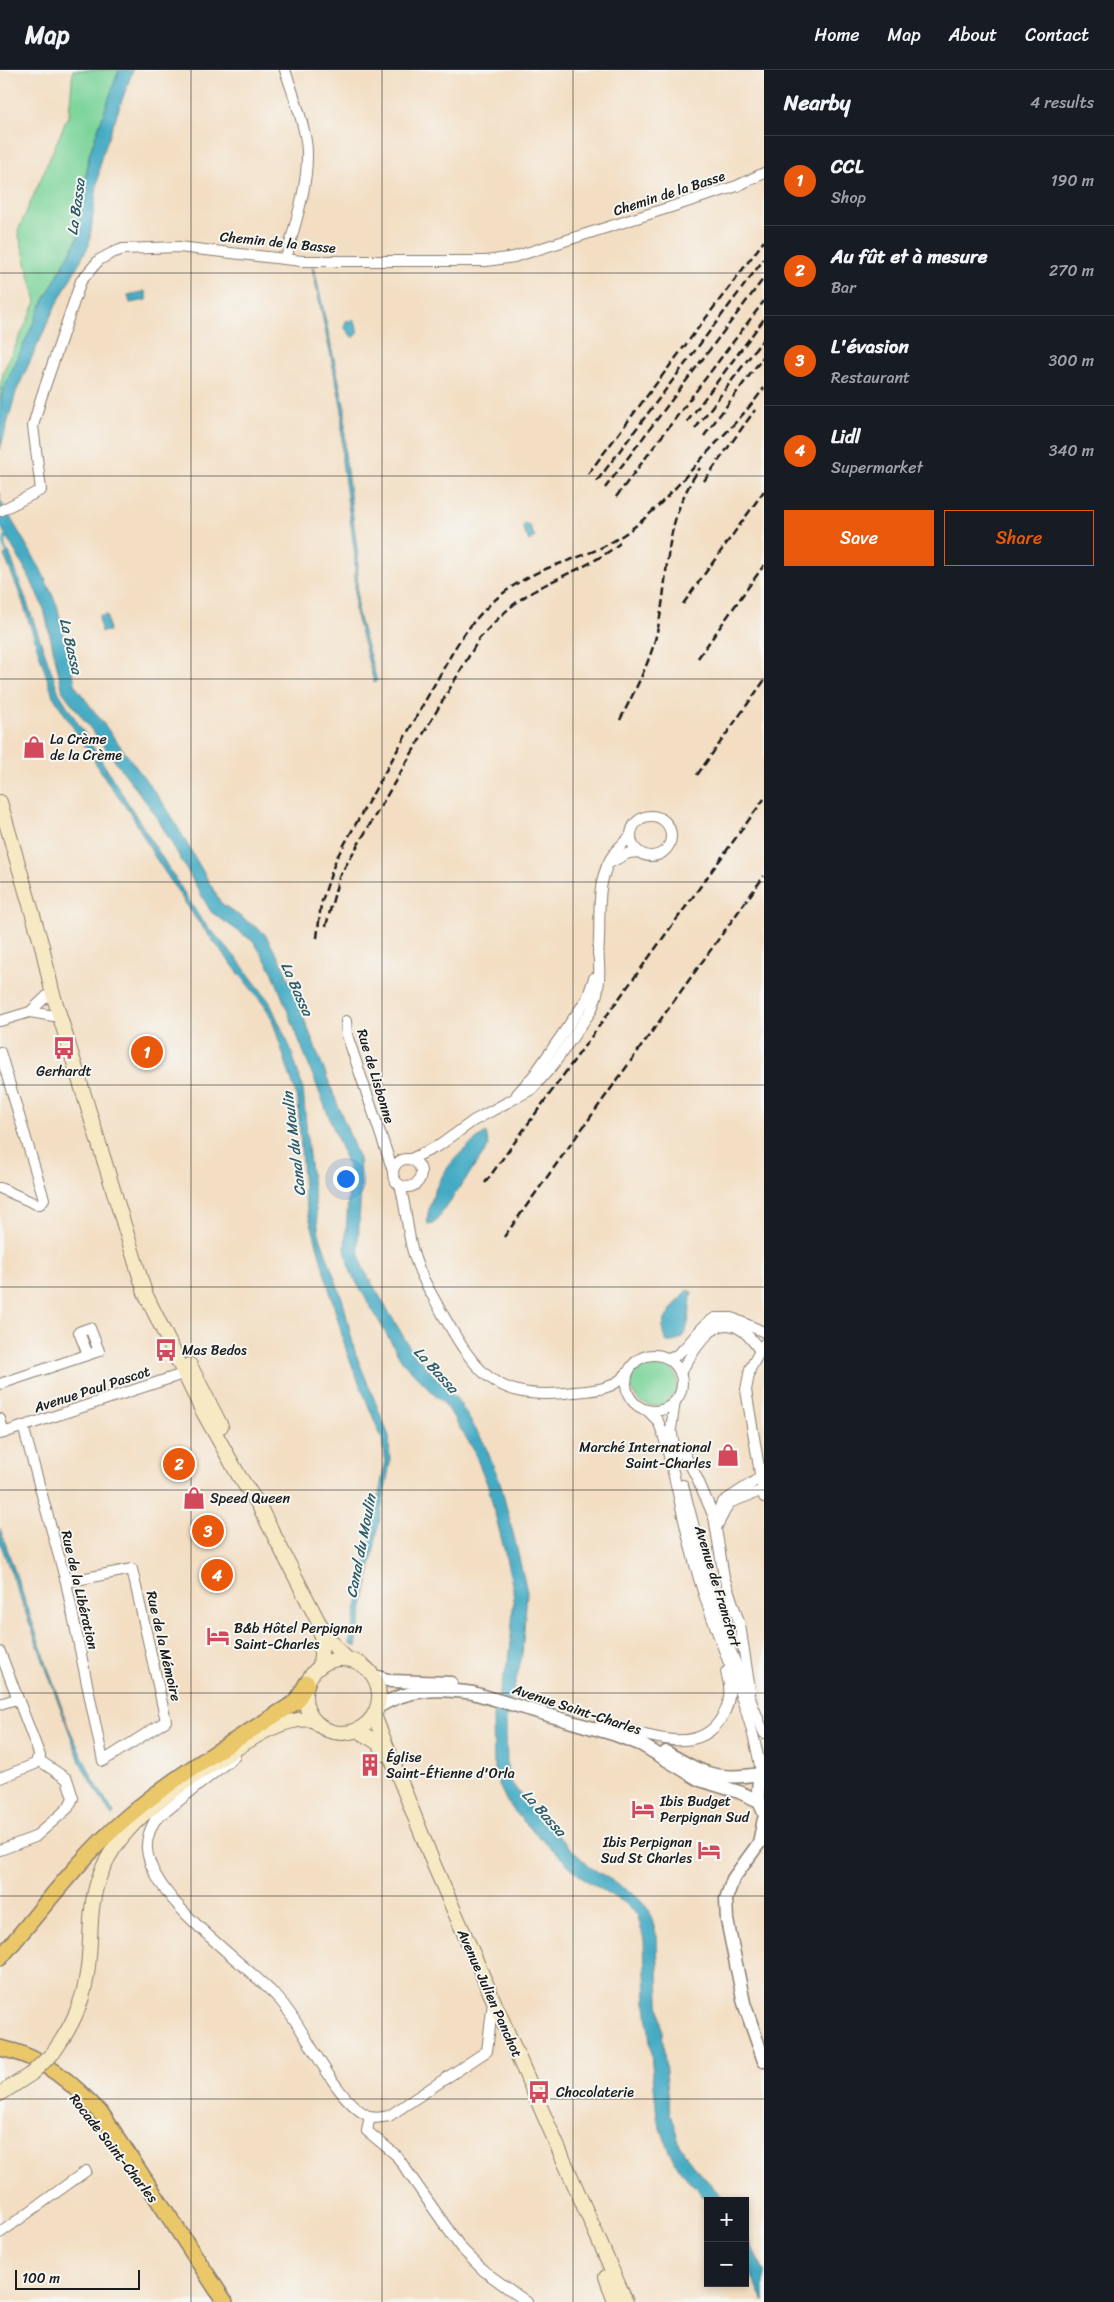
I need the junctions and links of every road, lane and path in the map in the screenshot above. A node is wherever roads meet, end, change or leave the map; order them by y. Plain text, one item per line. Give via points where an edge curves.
1 (285, 70) edge
2 (764, 174) edge
3 (286, 259) junction
4 (0, 511) edge
5 (0, 802) edge
6 (631, 835) junction
7 (639, 852) junction
8 (608, 864) junction
9 (42, 946) junction
10 (52, 991) junction
11 (30, 1012) junction
12 (60, 1017) junction
13 (0, 1021) edge
14 (346, 1022) dead end
15 (0, 1052) edge
16 (76, 1067) junction
17 (381, 1139) junction
18 (440, 1145) junction
19 (408, 1159) junction
20 (393, 1171) junction
21 (420, 1172) junction
22 (415, 1184) junction
23 (400, 1185) junction
24 (0, 1188) edge
25 (407, 1211) junction
26 (764, 1332) edge
27 (762, 1348) edge
28 (88, 1355) dead end
29 (670, 1359) junction
30 (188, 1372) junction
31 (627, 1374) junction
32 (680, 1374) junction
33 (0, 1384) edge
34 (606, 1388) junction
35 (630, 1398) junction
36 (675, 1401) junction
37 (647, 1410) junction
38 (0, 1419) edge
39 (23, 1426) junction
40 (2, 1433) edge
41 (674, 1447) junction
42 (763, 1486) edge
43 (714, 1517) junction
44 (716, 1528) junction
45 (66, 1582) junction
46 (701, 1585) junction
47 (318, 1620) junction
48 (0, 1652) edge
49 (347, 1659) junction
50 (320, 1666) junction
51 (374, 1676) junction
52 (307, 1683) junction
53 (491, 1694) junction
54 (16, 1699) junction
55 (750, 1699) junction
56 (517, 1702) junction
57 (0, 1704) edge
58 (376, 1711) junction
59 (314, 1720) junction
60 (603, 1722) junction
61 (357, 1730) junction
62 (764, 1733) edge
63 (261, 1734) junction
64 (37, 1759) junction
65 (103, 1761) joint
66 (762, 1771) edge
67 (0, 1778) edge
68 (398, 1779) junction
69 (761, 1807) edge
70 (764, 1819) edge
71 (761, 1842) edge
72 (0, 1850) edge
73 (0, 1958) edge
74 (493, 2000) junction
75 (0, 2048) edge
76 (0, 2055) edge
77 (764, 2061) edge
78 (0, 2094) edge
79 (370, 2116) junction
80 (86, 2171) dead end
81 (584, 2207) junction
82 (171, 2221) junction
83 (0, 2233) edge
84 (225, 2302) edge
85 (526, 2302) edge
86 (615, 2302) edge
87 (626, 2302) edge

1 - 3 street via 308,155
2 - 3 street, Chemin de la Basse via 737,186 514,257 486,261 353,263
3 - 4 street, Chemin de la Basse via 179,247 123,249 99,260 81,281 73,300 33,426 41,490
5 - 9 main road
6 - 7 street
6 - 7 street via 635,824 644,817 657,816 668,824 671,841 666,850 650,856
6 - 8 street
7 - 8 street via 629,852
8 - 18 street via 601,885 599,988 591,1011 532,1089 473,1121
9 - 10 main road
9 - 16 main road via 70,1028
10 - 11 street
10 - 12 main road
11 - 12 street
11 - 13 street
12 - 16 main road
14 - 17 street, Rue de Lisbonne via 347,1035
15 - 24 street via 44,1199 36,1204
16 - 30 main road via 127,1230
17 - 19 street
17 - 20 street, Rue de Lisbonne
18 - 19 street
18 - 21 street
19 - 20 street via 397,1163
19 - 21 street via 418,1164
20 - 23 street
21 - 22 street
22 - 23 street
22 - 25 street
23 - 25 street
25 - 34 street via 420,1274 460,1345 482,1373 518,1392 534,1395
26 - 29 street via 732,1318 715,1318 698,1332 683,1352
27 - 32 street via 734,1325 718,1325 708,1333
27 - 42 street via 750,1369 746,1390
28 - 33 street
29 - 31 street via 659,1355 646,1356 634,1362
29 - 32 street
30 - 39 street, Avenue Paul Pascot
30 - 47 main road
31 - 34 street
31 - 35 street via 626,1390
32 - 36 street via 682,1388
34 - 35 street
35 - 37 street
36 - 37 street via 662,1410
36 - 41 street, Avenue de Francfort via 671,1429
37 - 46 street, Avenue de Francfort via 658,1421 663,1434
38 - 40 street
39 - 40 street, Avenue Paul Pascot
39 - 45 street, Rue de la Libération
41 - 43 street via 685,1456
41 - 55 street, Avenue de Francfort via 711,1593
42 - 43 street via 723,1502
42 - 44 street via 729,1504
43 - 44 street
44 - 55 street via 724,1577 746,1653
45 - 65 street, Rue de la Libération
45 - 65 street, Rue de la Mémoire via 132,1569 166,1721
46 - 60 street via 728,1677 730,1698 717,1726 703,1737 686,1741 669,1740
46 - 66 street, Avenue de Francfort via 742,1697
47 - 49 main road
47 - 50 main road via 322,1642
48 - 54 street
49 - 50 main road via 333,1660
49 - 51 main road via 362,1664
50 - 52 main road
51 - 53 street, Avenue Saint-Charles via 391,1681 443,1682
51 - 58 main road via 379,1691
52 - 59 main road via 307,1709
52 - 73 main road via 296,1702 183,1774 126,1818
53 - 56 street, Avenue Saint-Charles
53 - 58 street, Avenue Saint-Charles via 424,1690 392,1698
54 - 57 street
54 - 64 street via 40,1756
55 - 62 street, Avenue de Francfort
56 - 60 street, Avenue Saint-Charles
56 - 69 street, Avenue Saint-Charles via 635,1742 700,1780 739,1792
58 - 61 main road via 367,1724
58 - 68 main road, Avenue Julien Panchot
59 - 61 main road via 334,1732
59 - 63 main road via 300,1718
60 - 66 street, Avenue Saint-Charles via 649,1742 707,1774 728,1778
61 - 68 main road, Avenue Julien Panchot via 378,1743
63 - 78 main road, bridge via 174,1790 117,1843 102,1870 93,1902 87,1974 70,2030 53,2053 31,2074
63 - 79 street via 155,1820 148,1833 147,1849 168,1894 280,1999 344,2096
64 - 67 street via 36,1764
64 - 72 street via 67,1778 72,1789 68,1808 36,1837
66 - 69 street via 757,1788
68 - 74 main road, Avenue Julien Panchot
70 - 71 street
71 - 77 street via 733,1879 726,1899 727,1920 744,2004
74 - 79 street via 487,2051 389,2116
74 - 81 main road, Avenue Julien Panchot
75 - 82 main road, Rocade Saint-Charles via 34,2058 56,2070 82,2092 103,2116
76 - 82 main road, Rocade Saint-Charles via 46,2072 72,2093
79 - 85 street via 367,2131 396,2155 461,2248 484,2271
80 - 83 street
81 - 86 main road, Avenue Julien Panchot
81 - 87 main road, Avenue Julien Panchot
82 - 84 main road, Rocade Saint-Charles

